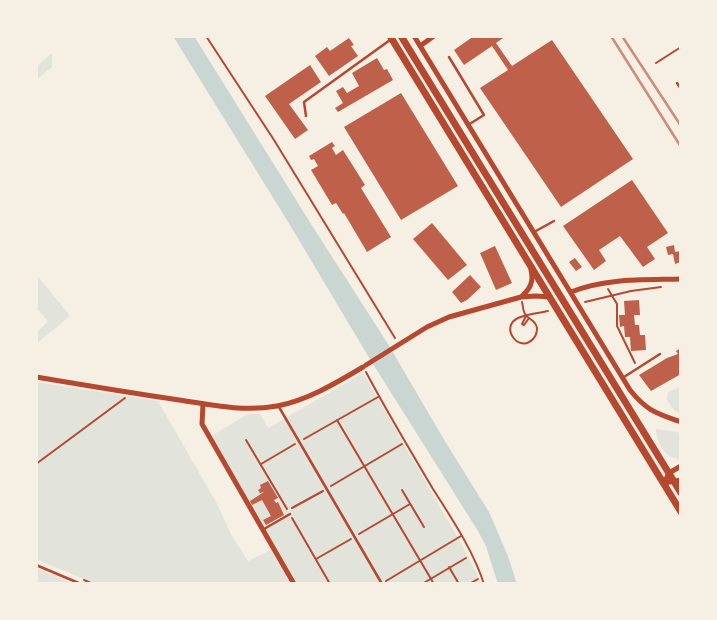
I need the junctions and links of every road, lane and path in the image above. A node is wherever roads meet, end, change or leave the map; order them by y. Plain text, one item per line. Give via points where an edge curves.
1 (206, 36) edge
2 (401, 36) edge
3 (414, 36) edge
4 (434, 36) edge
5 (390, 37) edge
6 (420, 46) junction
7 (681, 47) edge
8 (450, 57) dead end
9 (656, 64) dead end
10 (676, 83) dead end
11 (681, 89) edge
12 (306, 116) dead end
13 (468, 125) junction
14 (554, 221) dead end
15 (534, 232) junction
16 (529, 264) junction
17 (681, 279) edge
18 (667, 280) junction
19 (604, 282) junction
20 (631, 291) dead end
21 (570, 292) junction
22 (521, 297) junction
23 (550, 297) junction
24 (526, 316) dead end
25 (404, 342) junction
26 (660, 354) dead end
27 (365, 367) junction
28 (638, 369) junction
29 (36, 377) edge
30 (623, 378) junction
31 (132, 394) junction
32 (379, 397) junction
33 (203, 404) junction
34 (278, 406) junction
35 (337, 420) junction
36 (681, 422) edge
37 (299, 442) junction
38 (402, 444) dead end
39 (36, 464) edge
40 (261, 464) dead end
41 (364, 466) junction
42 (681, 466) edge
43 (669, 473) junction
44 (678, 481) edge
45 (664, 483) junction
46 (326, 489) junction
47 (402, 490) dead end
48 (681, 493) edge
49 (410, 504) junction
50 (289, 512) joint
51 (681, 512) edge
52 (392, 514) junction
53 (424, 527) dead end
54 (262, 529) junction
55 (358, 534) dead end
56 (461, 536) junction
57 (350, 539) dead end
58 (466, 558) dead end
59 (316, 559) dead end
60 (420, 561) junction
61 (36, 565) edge
62 (450, 568) junction
63 (430, 578) junction
64 (478, 578) dead end
65 (81, 584) edge
66 (294, 584) edge
67 (382, 584) edge
68 (422, 584) edge
69 (434, 584) edge
70 (459, 584) edge
71 (469, 584) edge
72 (484, 584) edge

1 - 25 path via 279,148 396,340
2 - 43 main road
3 - 6 street
4 - 6 street
5 - 12 lane via 304,102
5 - 16 main road
6 - 13 street
7 - 9 path
8 - 13 lane via 484,115
10 - 11 lane
13 - 15 street
14 - 15 lane
15 - 21 street
16 - 22 street via 532,283
16 - 23 main road
17 - 18 street
18 - 19 street
18 - 20 path via 661,287
19 - 21 street
19 - 28 path via 617,304 617,326
21 - 30 street
22 - 23 street
22 - 24 path via 524,313 530,319 524,326
22 - 25 street via 450,317
23 - 45 main road
25 - 27 street
26 - 28 lane
27 - 32 path
27 - 34 street via 323,390
28 - 30 lane
29 - 31 street
30 - 36 street via 641,404 652,412
31 - 33 street
31 - 39 path
32 - 35 path
32 - 56 path
33 - 34 street via 237,408
33 - 54 street via 202,424
34 - 37 lane
35 - 37 path
35 - 41 path
37 - 40 path
37 - 46 lane
38 - 41 path
41 - 46 path
41 - 52 path
42 - 43 street
43 - 44 main road
43 - 45 street
44 - 45 street
44 - 48 main road
45 - 51 main road
46 - 50 path
46 - 67 lane
47 - 49 path
49 - 52 path
49 - 53 path
50 - 54 lane
52 - 55 path
52 - 60 path
54 - 66 street
56 - 60 path
56 - 72 path
57 - 59 path
58 - 62 path
60 - 63 path
60 - 67 path
61 - 65 lane
62 - 63 path
62 - 70 path
63 - 68 path
63 - 69 path
64 - 71 path

